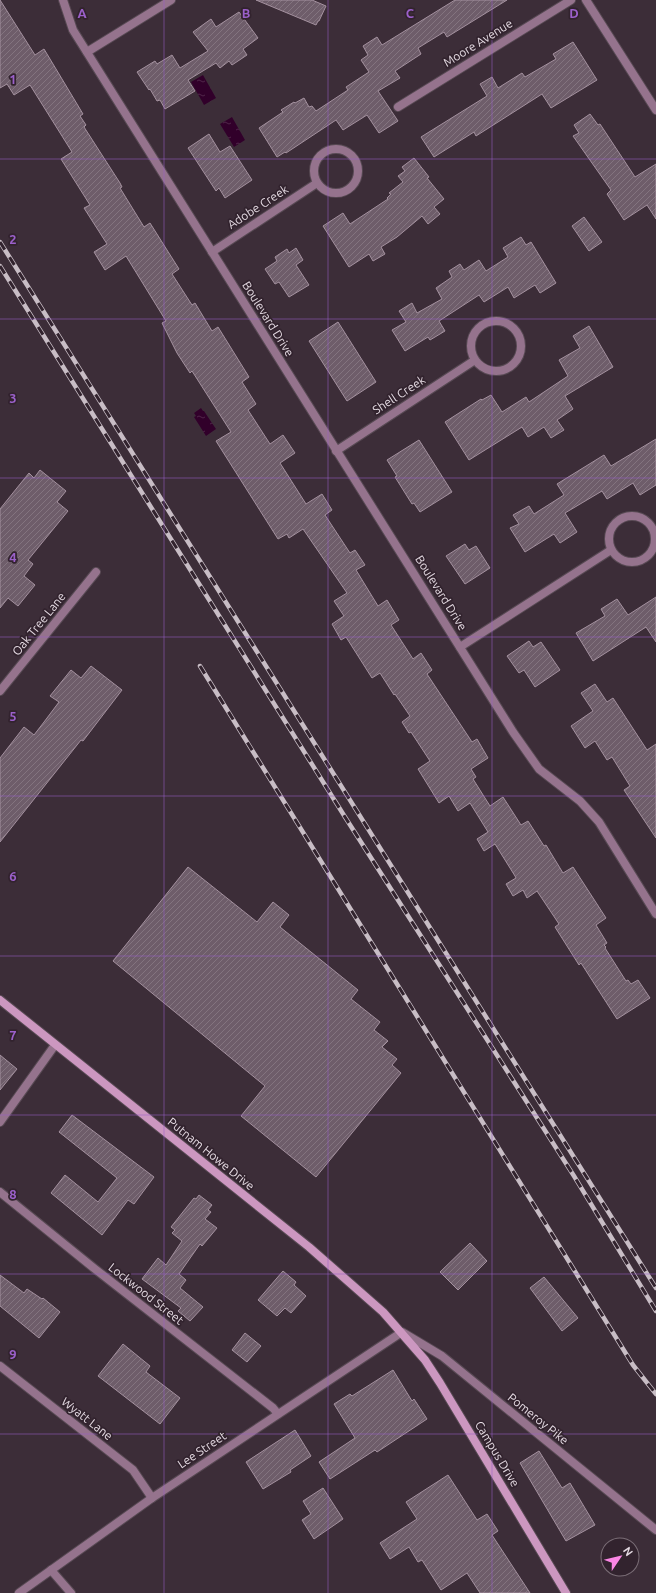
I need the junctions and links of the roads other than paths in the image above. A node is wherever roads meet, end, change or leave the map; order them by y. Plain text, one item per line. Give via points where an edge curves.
1 (62, 0) edge
2 (171, 0) edge
3 (571, 0) edge
4 (586, 0) edge
5 (87, 52) junction
6 (398, 106) dead end
7 (656, 110) edge
8 (317, 183) junction
9 (212, 252) junction
10 (475, 360) junction
11 (336, 451) junction
12 (611, 550) junction
13 (96, 572) dead end
14 (460, 646) junction
15 (0, 692) edge
16 (656, 914) edge
17 (0, 1000) edge
18 (55, 1045) junction
19 (0, 1122) edge
20 (0, 1192) edge
21 (402, 1332) junction
22 (0, 1366) edge
23 (278, 1414) junction
24 (152, 1498) junction
25 (656, 1530) edge
26 (51, 1570) junction
27 (19, 1593) edge
28 (71, 1593) edge
29 (566, 1593) edge

1 - 5 street, Boulevard Drive via 73,30
2 - 5 street
3 - 6 street, Moore Avenue
4 - 7 street
5 - 9 street, Boulevard Drive
8 - 8 street via 324,190 334,193 343,192 351,187 357,178 358,168 354,158 347,151 337,148 326,150 318,157 314,166
8 - 9 street, Adobe Creek
9 - 11 street, Boulevard Drive
10 - 10 street via 482,368 491,372 502,372 511,367 518,359 521,348 516,330 508,324 496,321 478,328 472,337 470,348
10 - 11 street, Shell Creek
11 - 14 street, Boulevard Drive
12 - 12 street via 625,562 643,560 654,546 655,536 652,528 638,516 620,518 609,532
12 - 14 street, Boulevard Drive
13 - 15 street, Oak Tree Lane
14 - 16 street, Boulevard Drive via 539,769 580,801 599,822
17 - 18 street, Putnam Howe Drive
18 - 19 street
18 - 21 street, Putnam Howe Drive via 309,1247
20 - 23 street, Lockwood Street
21 - 23 street, Lee Street
21 - 25 street, Pomeroy Pike via 442,1356
21 - 29 street, Campus Drive via 440,1383
22 - 24 street, Wyatt Lane via 133,1470
23 - 24 street, Lee Street
24 - 26 street, Lee Street
26 - 27 street, Lee Street
26 - 28 street

